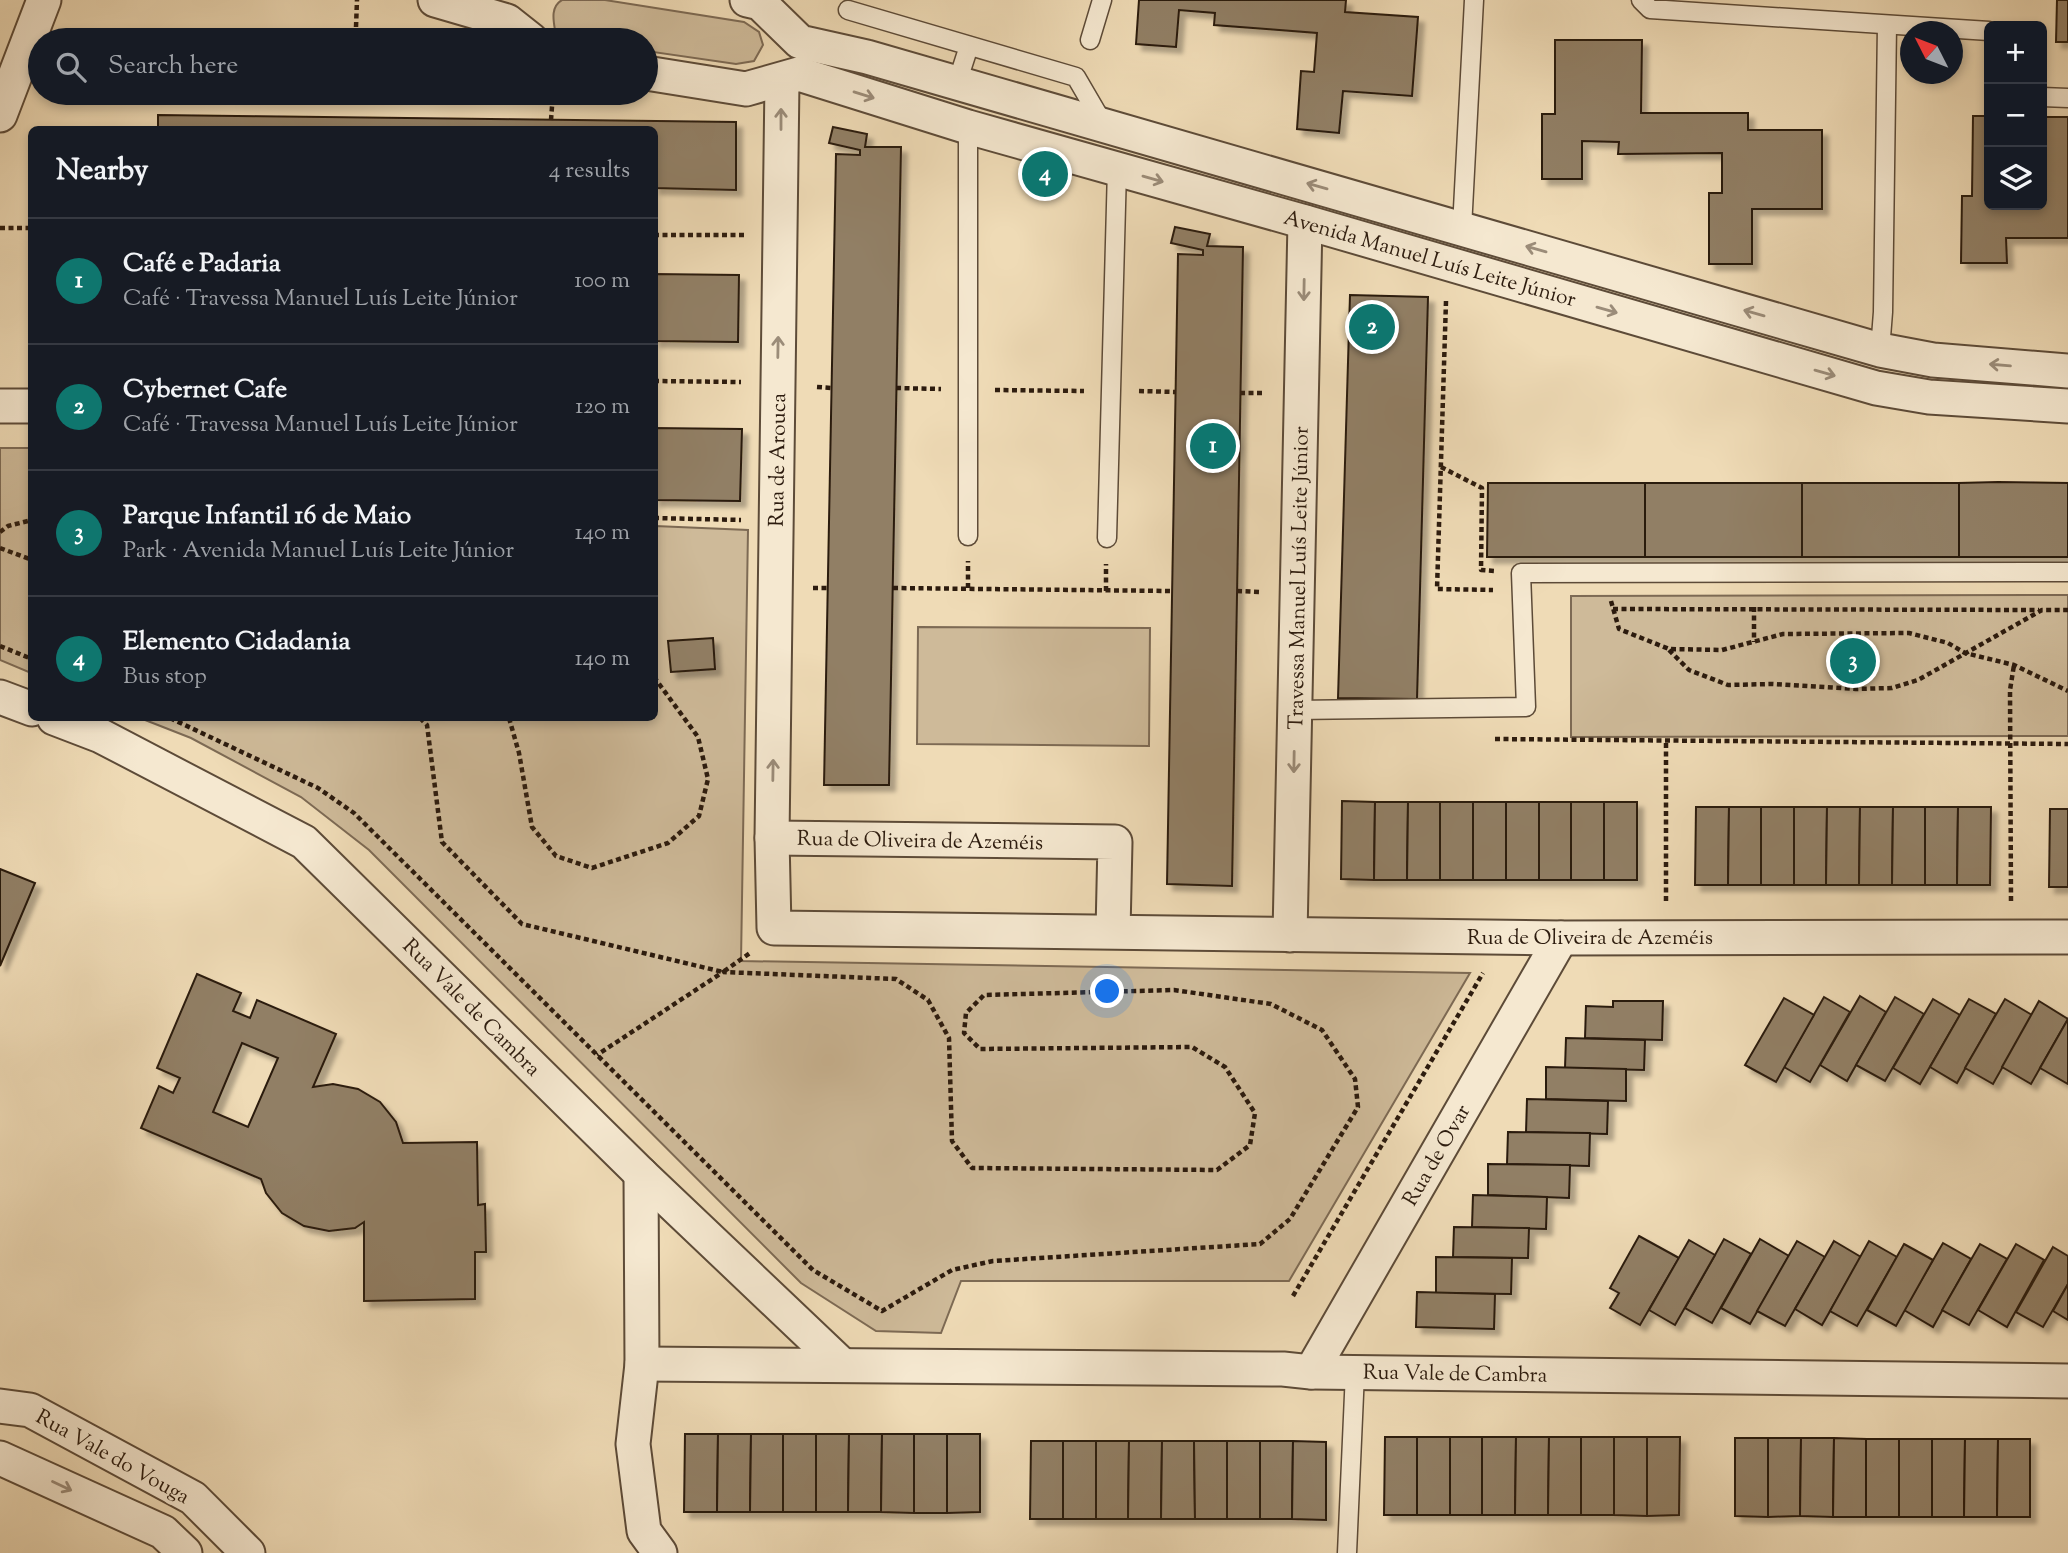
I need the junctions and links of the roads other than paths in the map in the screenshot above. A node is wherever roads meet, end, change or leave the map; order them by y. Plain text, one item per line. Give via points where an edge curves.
1 (44, 0) edge
2 (435, 0) edge
3 (747, 0) edge
4 (1102, 0) edge
5 (1474, 0) edge
6 (1641, 0) edge
7 (848, 10) dead end
8 (518, 20) edge
9 (1887, 25) junction
10 (38, 28) edge
11 (1984, 31) edge
12 (1090, 40) dead end
13 (970, 46) junction
14 (794, 66) junction
15 (658, 74) edge
16 (27, 79) edge
17 (957, 83) junction
18 (2047, 97) edge
19 (2068, 98) edge
20 (0, 115) edge
21 (1104, 125) junction
22 (968, 127) junction
23 (1117, 169) junction
24 (1306, 222) junction
25 (1462, 228) junction
26 (1880, 350) junction
27 (2068, 371) edge
28 (0, 406) edge
29 (28, 406) edge
30 (2068, 406) edge
31 (968, 536) dead end
32 (1107, 538) dead end
33 (2068, 572) edge
34 (0, 697) edge
35 (28, 708) edge
36 (1295, 710) junction
37 (62, 721) edge
38 (772, 838) junction
39 (1113, 931) junction
40 (1290, 935) junction
41 (1561, 937) junction
42 (2068, 937) edge
43 (641, 1174) junction
44 (642, 1364) junction
45 (842, 1365) junction
46 (1311, 1372) junction
47 (1355, 1372) junction
48 (2068, 1381) edge
49 (0, 1406) edge
50 (0, 1458) edge
51 (185, 1553) edge
52 (248, 1553) edge
53 (660, 1553) edge
54 (1347, 1553) edge

1 - 10 street
2 - 8 street
3 - 14 street, Avenida Manuel Luís Leite Júnior via 760,2
4 - 12 lane
5 - 25 lane
6 - 9 lane via 1650,9
7 - 13 lane
9 - 11 lane
9 - 26 lane
13 - 17 lane
13 - 21 lane via 1076,77
14 - 15 street, Avenida Manuel Luís Leite Júnior via 746,89
14 - 17 street, Avenida Manuel Luís Leite Júnior via 838,49
14 -> 22 street, Avenida Manuel Luís Leite Júnior
38 -> 14 street, Rua de Arouca
16 - 20 street
17 - 21 street, Avenida Manuel Luís Leite Júnior
18 - 19 lane
25 -> 21 street, Avenida Manuel Luís Leite Júnior
22 - 23 street, Avenida Manuel Luís Leite Júnior
22 - 31 lane
23 -> 24 street, Avenida Manuel Luís Leite Júnior
23 - 32 lane
24 -> 30 street, Avenida Manuel Luís Leite Júnior via 1876,388 1929,397
24 -> 36 street, Travessa Manuel Luís Leite Júnior
26 -> 25 street, Avenida Manuel Luís Leite Júnior
27 -> 26 street, Avenida Manuel Luís Leite Júnior via 1933,360
28 - 29 street
33 - 36 lane via 1521,573 1526,707
34 - 35 street
36 -> 40 street, Travessa Manuel Luís Leite Júnior
37 - 43 street, Rua Vale de Cambra via 102,736 304,842
38 - 39 street, Rua de Oliveira de Azeméis via 774,928
38 - 39 street, Rua de Oliveira de Azeméis via 1115,842
39 - 40 street, Rua de Oliveira de Azeméis
40 - 41 street, Rua de Oliveira de Azeméis
41 - 42 street, Rua de Oliveira de Azeméis
41 - 46 street, Rua de Ovar
43 - 44 street
43 - 45 street, Rua Vale de Cambra
44 - 45 street, Rua Vale de Cambra
44 - 53 street via 633,1444 644,1531
45 - 46 street, Rua Vale de Cambra
46 - 47 street, Rua Vale de Cambra
47 - 48 street, Rua Vale de Cambra
47 - 54 lane
49 - 52 street, Rua Vale do Vouga via 30,1410 192,1498
50 -> 51 street, Rua Vale do Vouga via 163,1532

